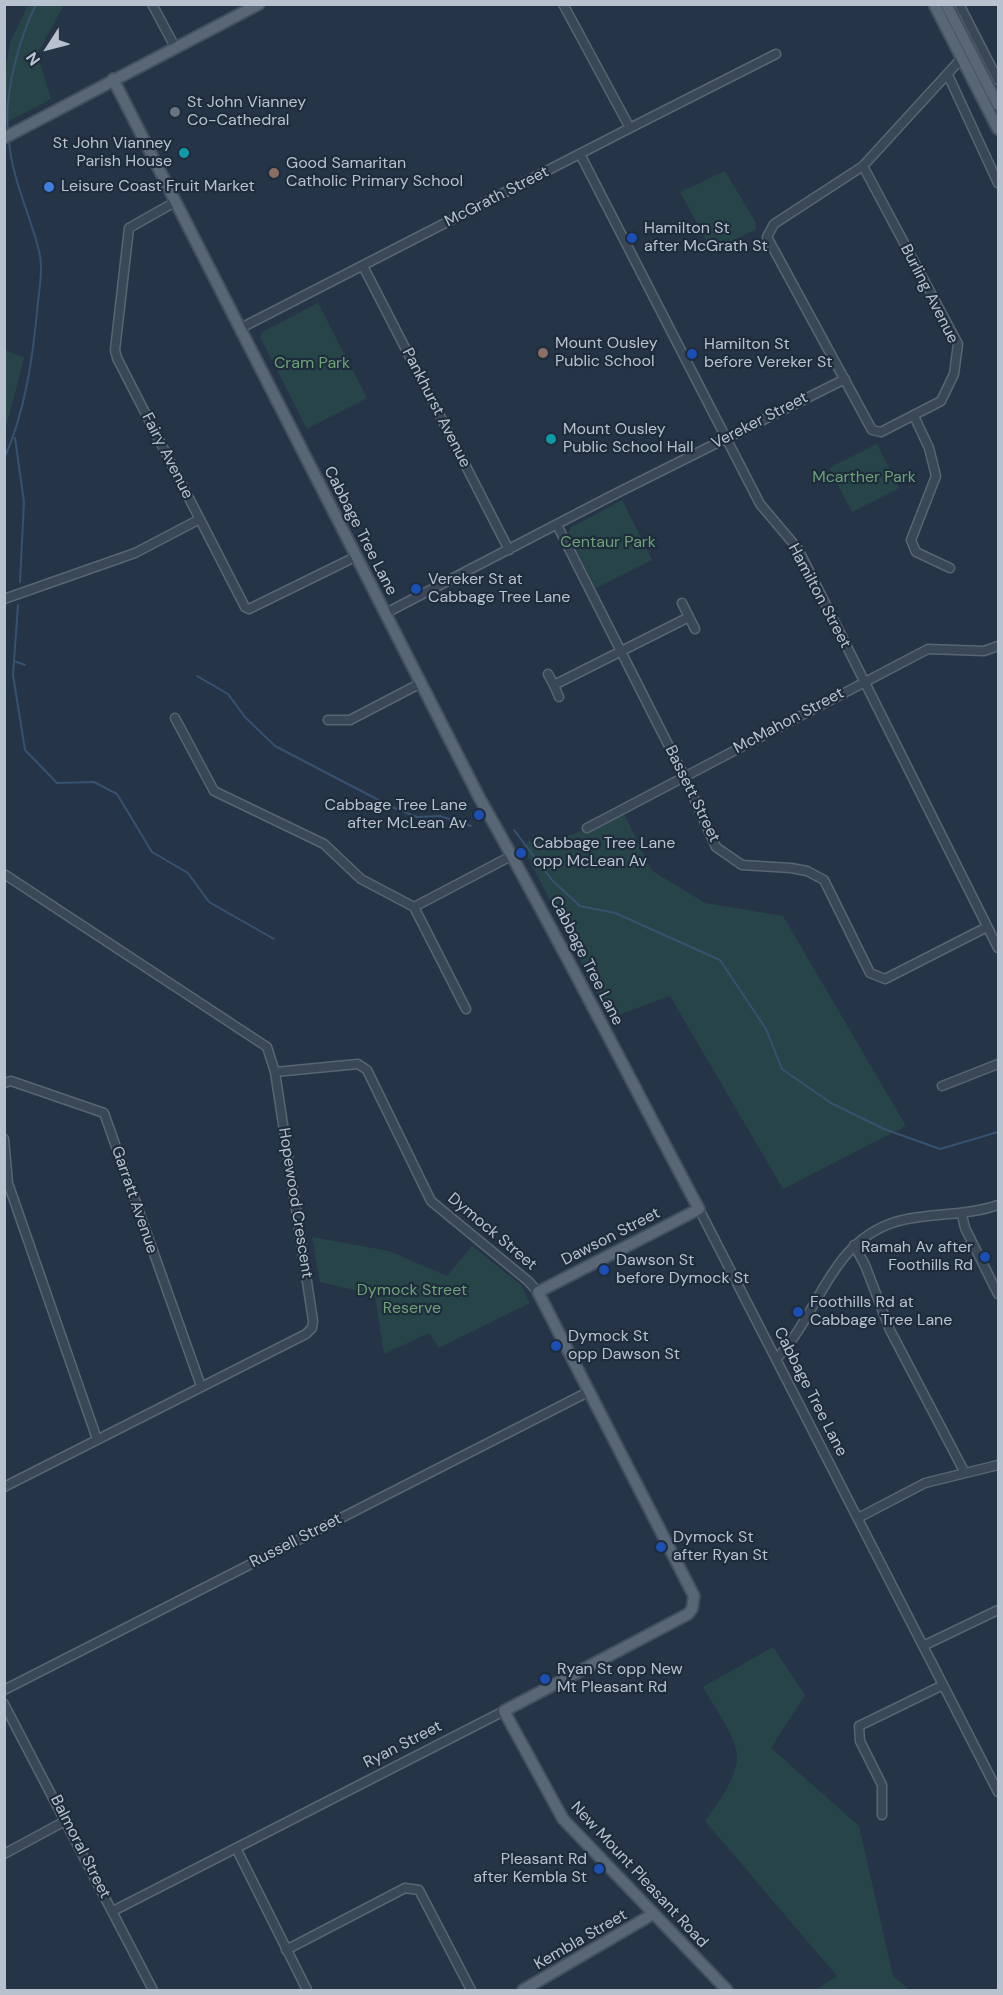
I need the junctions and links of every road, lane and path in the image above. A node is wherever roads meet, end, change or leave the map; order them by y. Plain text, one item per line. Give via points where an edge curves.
1 (152, 4) edge
2 (258, 4) edge
3 (563, 4) edge
4 (934, 4) edge
5 (946, 4) edge
6 (959, 4) edge
7 (175, 47) junction
8 (777, 54) dead end
9 (961, 59) junction
10 (948, 75) junction
11 (113, 79) junction
12 (999, 80) edge
13 (999, 105) edge
14 (630, 128) junction
15 (999, 129) edge
16 (4, 138) edge
17 (580, 154) junction
18 (863, 166) junction
19 (999, 183) edge
20 (176, 202) junction
21 (363, 266) junction
22 (239, 329) junction
23 (845, 379) junction
24 (914, 416) junction
25 (726, 438) junction
26 (200, 519) junction
27 (557, 525) junction
28 (509, 550) junction
29 (357, 556) junction
30 (950, 568) dead end
31 (4, 599) edge
32 (682, 603) dead end
33 (386, 613) junction
34 (689, 617) junction
35 (695, 629) dead end
36 (620, 649) junction
37 (998, 649) edge
38 (548, 674) dead end
39 (864, 681) junction
40 (421, 683) junction
41 (554, 685) junction
42 (559, 697) dead end
43 (175, 718) dead end
44 (328, 720) dead end
45 (684, 776) junction
46 (587, 828) dead end
47 (513, 855) junction
48 (4, 874) edge
49 (414, 907) junction
50 (987, 927) junction
51 (999, 948) edge
52 (466, 1009) dead end
53 (999, 1065) edge
54 (275, 1072) junction
55 (4, 1083) edge
56 (942, 1086) dead end
57 (4, 1139) edge
58 (999, 1205) edge
59 (699, 1209) junction
60 (962, 1215) junction
61 (854, 1245) junction
62 (538, 1293) junction
63 (999, 1294) edge
64 (777, 1358) junction
65 (201, 1386) junction
66 (588, 1392) junction
67 (97, 1439) junction
68 (999, 1465) edge
69 (965, 1473) junction
70 (4, 1487) edge
71 (858, 1518) junction
72 (694, 1596) joint
73 (999, 1610) edge
74 (923, 1646) junction
75 (943, 1685) junction
76 (4, 1690) edge
77 (4, 1704) edge
78 (504, 1711) junction
79 (999, 1792) edge
80 (882, 1815) dead end
81 (67, 1820) junction
82 (236, 1848) junction
83 (4, 1854) edge
84 (113, 1911) junction
85 (653, 1914) junction
86 (286, 1950) junction
87 (153, 1990) edge
88 (306, 1990) edge
89 (471, 1990) edge
90 (523, 1990) edge
91 (727, 1990) edge

1 - 7 street
2 - 7 main road
3 - 14 street
4 - 9 main road
5 - 13 main road
6 - 12 street
7 - 11 main road
8 - 14 street, McGrath Street
9 - 10 street
9 - 15 main road
10 - 18 street
10 - 19 street
11 - 16 main road
11 - 20 main road, Cabbage Tree Lane
14 - 17 street, McGrath Street
17 - 21 street, McGrath Street
17 - 25 street, Hamilton Street
18 - 23 street, Burling Avenue via 774,224 767,237
18 - 24 street, Burling Avenue via 958,344 954,374 941,401
20 - 22 main road, Cabbage Tree Lane
20 - 26 street, Fairy Avenue via 129,228 116,354
21 - 22 street, McGrath Street
21 - 28 street, Pankhurst Avenue
22 - 29 main road, Cabbage Tree Lane
23 - 24 street, Burling Avenue via 872,430 881,432
23 - 25 street, Vereker Street
24 - 30 street via 929,448 936,476 911,540 916,552
25 - 27 street, Vereker Street
25 - 39 street, Hamilton Street via 760,504 798,549
26 - 29 street, Fairy Avenue via 249,609
26 - 31 street via 135,553
27 - 28 street, Vereker Street
27 - 36 street, Bassett Street
28 - 33 street, Vereker Street
29 - 33 main road, Cabbage Tree Lane
32 - 34 street
33 - 40 main road, Cabbage Tree Lane
34 - 35 street
34 - 36 street
36 - 41 street
36 - 45 street, Bassett Street
37 - 39 street, McMahon Street via 928,649
38 - 41 street
39 - 45 street, McMahon Street
39 - 50 street, Hamilton Street
40 - 44 street via 350,720
40 - 47 main road, Cabbage Tree Lane via 480,800
41 - 42 street
43 - 49 street via 214,791 324,844 361,879
45 - 46 street, McMahon Street
45 - 50 street, Bassett Street via 716,847 742,865 791,868 824,880 870,973 885,979
47 - 49 street
47 - 59 main road, Cabbage Tree Lane
48 - 54 street, Hopewood Crescent via 267,1047
49 - 52 street
50 - 51 street, Hamilton Street
53 - 56 street
54 - 62 street, Dymock Street via 358,1064 367,1070 431,1201
54 - 65 street, Hopewood Crescent via 314,1321 306,1334
55 - 65 street, Garratt Avenue via 104,1113
57 - 67 street via 8,1183
58 - 60 street
59 - 62 main road, Dawson Street
59 - 64 street, Cabbage Tree Lane
60 - 61 street via 896,1222
60 - 63 street
61 - 64 street via 838,1263
61 - 69 street via 890,1330
62 - 66 main road, Dymock Street
64 - 71 street, Cabbage Tree Lane
65 - 67 street, Hopewood Crescent
66 - 72 main road, Dymock Street
66 - 76 street, Russell Street
67 - 70 street, Hopewood Crescent
68 - 69 street
69 - 71 street via 925,1483
71 - 74 street, Cabbage Tree Lane
72 - 78 main road, Ryan Street via 688,1614
73 - 74 street
74 - 75 street, Cabbage Tree Lane
75 - 79 street, Cabbage Tree Lane
75 - 80 street via 859,1726 860,1741 882,1785
77 - 81 street, Balmoral Street
78 - 82 street, Ryan Street
78 - 85 main road, New Mount Pleasant Road via 563,1819
81 - 83 street
81 - 84 street, Balmoral Street
82 - 84 street, Ryan Street
82 - 86 street
84 - 87 street, Balmoral Street
85 - 90 main road, Kembla Street
85 - 91 main road, New Mount Pleasant Road
86 - 88 street
86 - 89 street via 405,1888 419,1890

